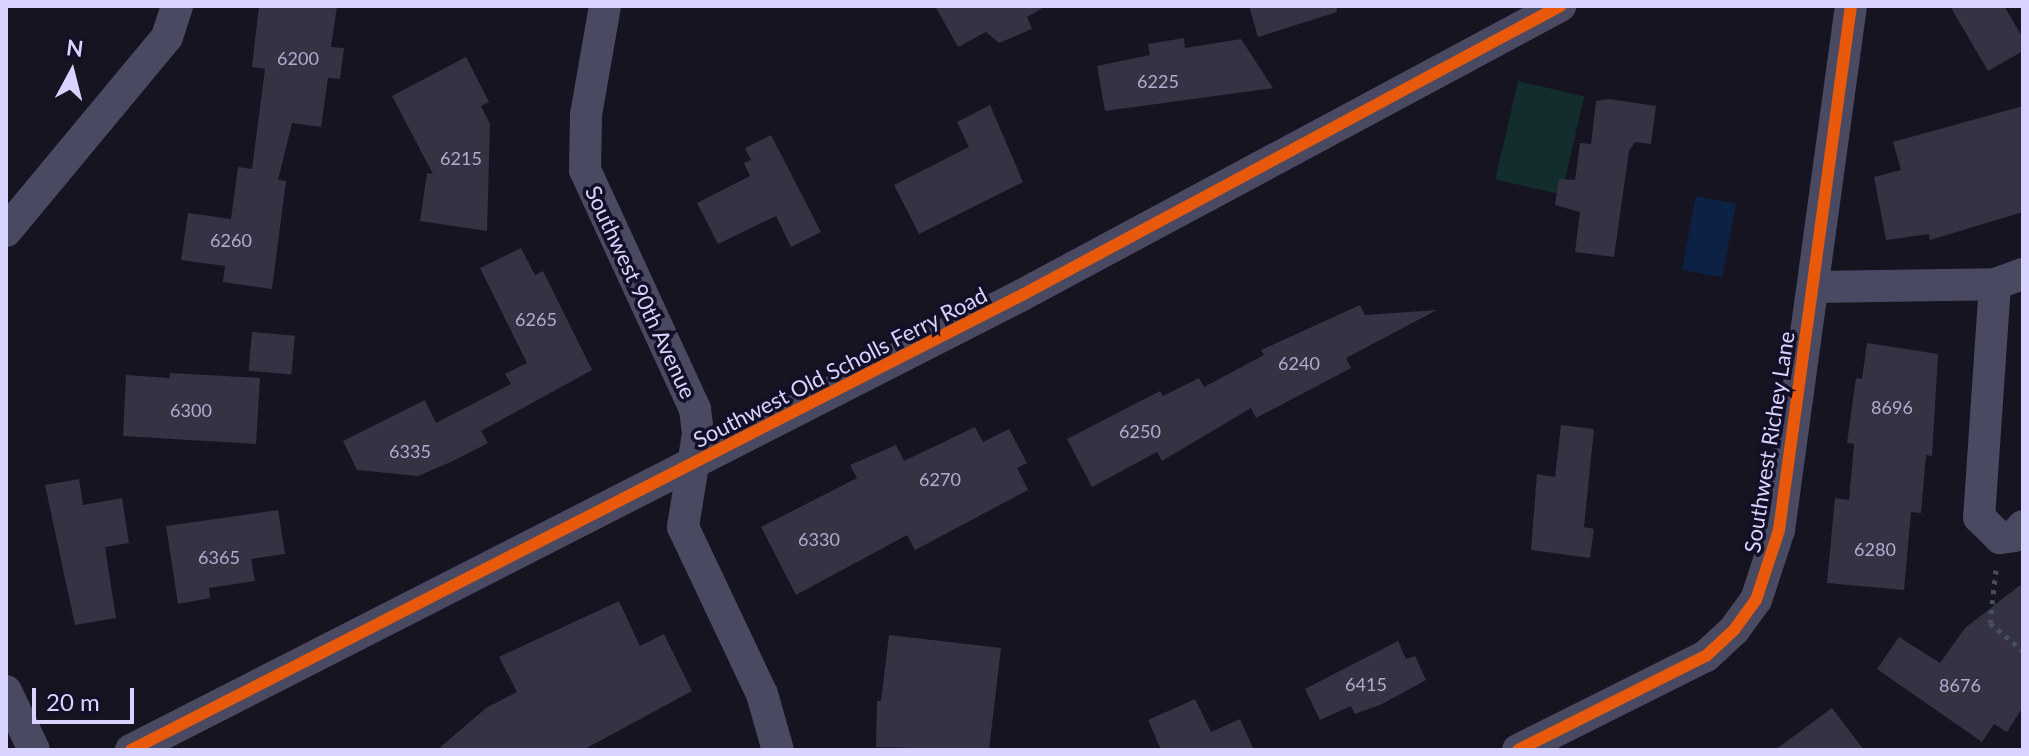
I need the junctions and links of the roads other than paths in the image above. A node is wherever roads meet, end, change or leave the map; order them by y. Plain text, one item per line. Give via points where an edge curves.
1 (177, 6) edge
2 (605, 6) edge
3 (1560, 6) edge
4 (1851, 6) edge
5 (6, 231) edge
6 (2009, 279) edge
7 (1814, 287) junction
8 (692, 466) junction
9 (2011, 532) edge
10 (6, 691) edge
11 (34, 750) edge
12 (131, 750) edge
13 (778, 750) edge
14 (1518, 750) edge

1 - 5 street via 167,37
2 - 8 street, Southwest 90th Avenue via 584,130 585,170 695,409 698,434
3 - 8 street, Southwest Old Scholls Ferry Road
4 - 7 street, Southwest Richey Lane
6 - 7 street
6 - 9 street via 1978,501 1979,517
7 - 14 street, Southwest Richey Lane via 1779,530 1756,600 1706,656
8 - 12 street, Southwest Old Scholls Ferry Road
8 - 13 street, Southwest 90th Avenue via 683,527 762,694
10 - 11 street

